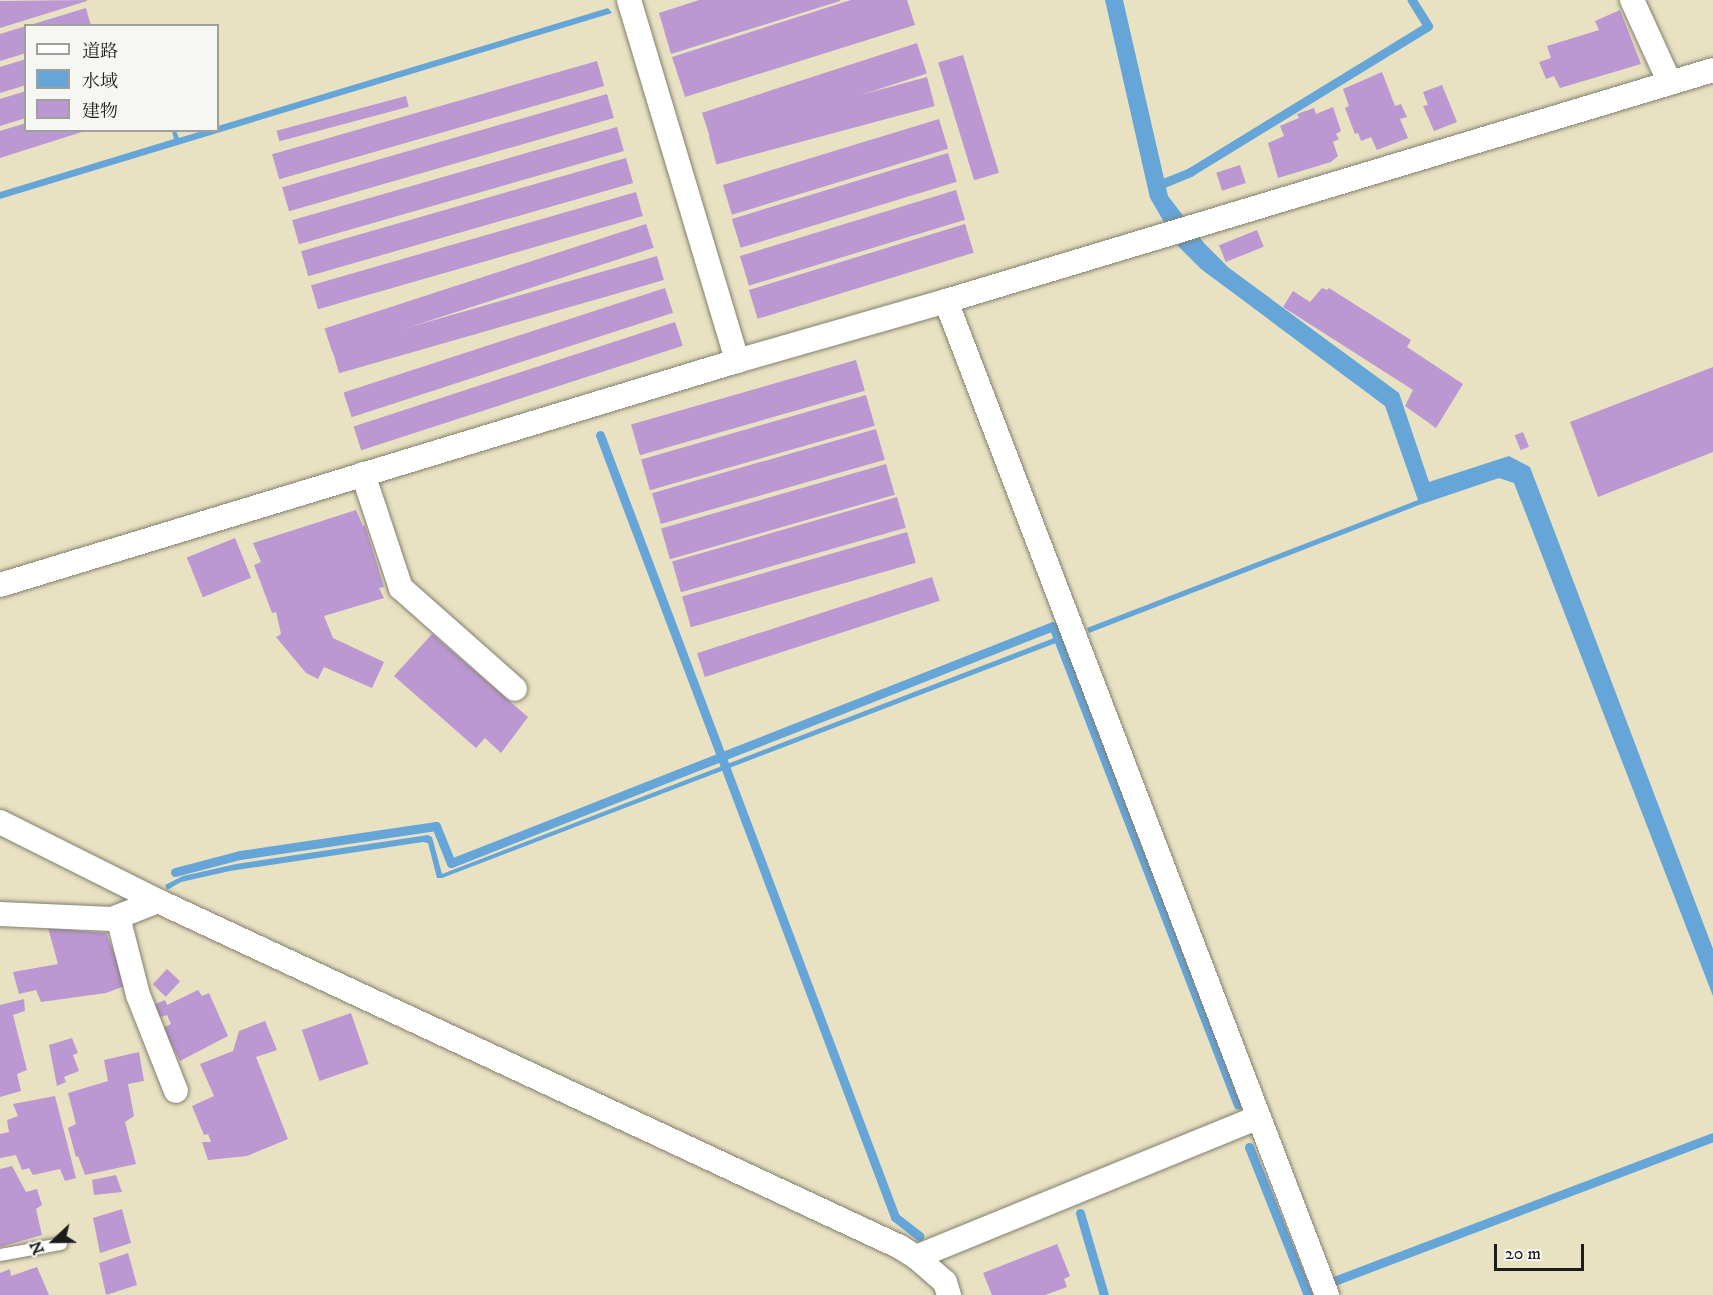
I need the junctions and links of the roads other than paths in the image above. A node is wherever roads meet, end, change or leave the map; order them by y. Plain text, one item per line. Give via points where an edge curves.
1 (629, 0) edge
2 (1632, 0) edge
3 (1713, 70) edge
4 (1670, 83) junction
5 (946, 301) junction
6 (737, 361) junction
7 (363, 474) junction
8 (0, 585) edge
9 (515, 689) dead end
10 (0, 822) edge
11 (158, 901) junction
12 (0, 914) edge
13 (118, 917) junction
14 (176, 1091) dead end
15 (1258, 1118) junction
16 (60, 1244) dead end
17 (0, 1255) edge
18 (916, 1257) junction
19 (949, 1295) edge
20 (1327, 1295) edge

1 - 6 street
2 - 4 street
3 - 4 street
4 - 5 street
5 - 6 street
5 - 15 street
6 - 7 street
7 - 8 street
7 - 9 street via 401,588
10 - 11 street
11 - 13 street
11 - 18 street
12 - 13 street
13 - 14 street via 138,996
15 - 18 street
15 - 20 street
16 - 17 lane
18 - 19 street via 945,1282

